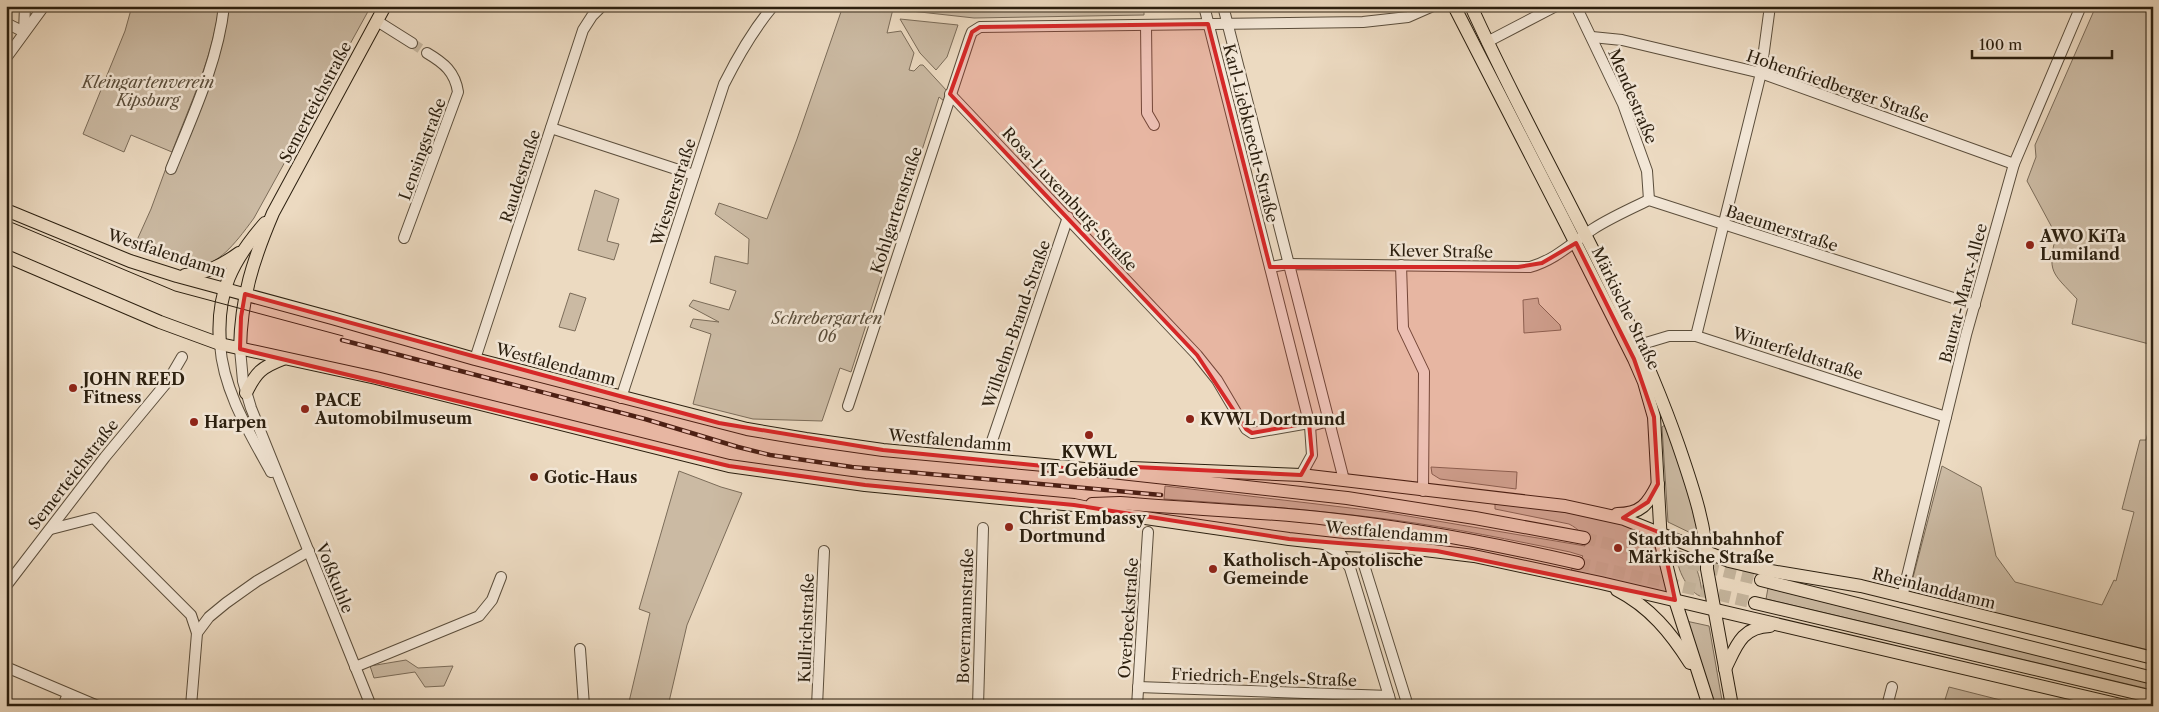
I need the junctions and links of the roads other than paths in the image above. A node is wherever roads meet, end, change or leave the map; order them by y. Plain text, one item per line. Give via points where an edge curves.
1 (25, 6) edge
2 (44, 6) edge
3 (224, 6) edge
4 (385, 6) edge
5 (602, 6) edge
6 (773, 6) edge
7 (1204, 6) edge
8 (1223, 6) edge
9 (1433, 6) edge
10 (1454, 6) edge
11 (1471, 6) edge
12 (1556, 6) edge
13 (1576, 6) edge
14 (1770, 6) edge
15 (2081, 6) edge
16 (377, 21) junction
17 (6, 23) edge
18 (1208, 24) junction
19 (1228, 24) junction
20 (1146, 25) junction
21 (24, 32) junction
22 (1592, 37) junction
23 (1487, 42) junction
24 (412, 44) tunnel mouth
25 (427, 53) tunnel mouth
26 (6, 58) edge
27 (1761, 73) junction
28 (950, 94) junction
29 (1154, 125) dead end
30 (551, 128) junction
31 (2014, 164) junction
32 (171, 169) dead end
33 (694, 175) junction
34 (1649, 200) junction
35 (6, 210) edge
36 (273, 213) junction
37 (1068, 217) junction
38 (1724, 225) junction
39 (404, 238) dead end
40 (1580, 240) junction
41 (243, 250) junction
42 (6, 256) edge
43 (1288, 264) junction
44 (1270, 266) junction
45 (1401, 266) junction
46 (177, 276) junction
47 (224, 289) junction
48 (245, 294) junction
49 (1976, 305) junction
50 (1696, 336) junction
51 (220, 344) junction
52 (1639, 346) junction
53 (240, 348) junction
54 (182, 357) dead end
55 (283, 359) junction
56 (474, 360) junction
57 (246, 393) junction
58 (621, 398) junction
59 (848, 406) dead end
60 (1946, 417) junction
61 (1329, 421) junction
62 (1309, 424) junction
63 (992, 442) dead end
64 (1114, 473) junction
65 (1301, 475) junction
66 (1344, 480) junction
67 (1658, 484) junction
68 (1423, 490) junction
69 (287, 500) junction
70 (1074, 505) junction
71 (1609, 514) junction
72 (983, 528) dead end
73 (51, 529) junction
74 (1148, 532) dead end
75 (1661, 532) junction
76 (1584, 538) tunnel mouth
77 (1324, 543) junction
78 (1376, 546) junction
79 (308, 551) junction
80 (824, 551) dead end
81 (1707, 553) junction
82 (1578, 563) tunnel mouth
83 (500, 577) dead end
84 (1761, 580) tunnel mouth
85 (1601, 583) junction
86 (6, 586) edge
87 (1902, 597) junction
88 (1675, 600) junction
89 (1755, 603) tunnel mouth
90 (1715, 610) junction
91 (1792, 628) junction
92 (197, 633) junction
93 (580, 649) dead end
94 (2153, 658) edge
95 (6, 667) edge
96 (355, 667) junction
97 (1725, 669) junction
98 (2153, 678) edge
99 (1699, 679) junction
100 (1892, 687) dead end
101 (1138, 688) junction
102 (68, 694) junction
103 (2153, 696) edge
104 (1391, 701) edge
105 (63, 706) edge
106 (98, 706) edge
107 (191, 706) edge
108 (371, 706) edge
109 (584, 706) edge
110 (817, 706) edge
111 (978, 706) edge
112 (1137, 706) edge
113 (1408, 706) edge
114 (1709, 706) edge
115 (1732, 706) edge
116 (1887, 706) edge
117 (2125, 706) edge

1 - 21 street
2 - 21 street
3 - 32 street via 222,26 208,72
4 - 16 main road, Semerteichstraße
5 - 30 street, Raudestraße via 583,30
6 - 33 street, Wiesnerstraße via 741,51 724,84
7 - 18 street, Karl-Liebknecht-Straße
8 - 19 street, Karl-Liebknecht-Straße
9 - 19 street via 1386,20
10 - 40 main road, Märkische Straße
11 - 23 main road, Märkische Straße
12 - 23 street
13 - 22 street, Mendestraße
14 - 27 street
15 - 31 street, Baurat-Marx-Allee
16 - 24 street
16 - 36 main road, Semerteichstraße
17 - 21 street
18 - 19 street
18 - 20 street
18 - 44 street, Karl-Liebknecht-Straße
19 - 43 street, Karl-Liebknecht-Straße
20 - 28 street, Kohlgartenstraße via 980,27 972,32
20 - 29 street via 1147,113
21 - 26 street
22 - 27 street, Hohenfriedberger Straße via 1622,40
22 - 34 street, Mendestraße via 1623,104 1647,171
23 - 40 main road, Märkische Straße
25 - 39 street, Lensingstraße via 450,70 458,92
27 - 31 street, Hohenfriedberger Straße
27 - 38 street
28 - 37 street, Rosa-Luxemburg-Straße
28 - 59 street, Kohlgartenstraße
30 - 33 street
30 - 56 street, Raudestraße
31 - 49 street, Baurat-Marx-Allee
33 - 58 street, Wiesnerstraße
34 - 38 street, Baeumerstraße
34 - 40 street via 1593,229
35 - 46 main road, Westfalendamm via 130,261
36 - 41 main road, Semerteichstraße
36 - 48 main road, Semerteichstraße
37 - 62 street, Rosa-Luxemburg-Straße via 1217,380 1246,429 1252,433
37 - 63 street, Wilhelm-Brand-Straße
38 - 49 street, Baeumerstraße
38 - 50 street
40 - 45 street, Klever Straße via 1542,263 1530,266
40 - 52 main road, Märkische Straße
40 - 67 main road, Märkische Straße via 1644,382 1654,417
41 - 46 main road via 206,273
41 - 47 main road, Semerteichstraße
42 - 51 main road, Westfalendamm
43 - 44 street
43 - 45 street, Klever Straße
43 - 61 street, Karl-Liebknecht-Straße
44 - 62 street, Karl-Liebknecht-Straße
45 - 68 street via 1403,328 1424,372
46 - 47 main road, Westfalendamm
47 - 48 main road, Westfalendamm
47 - 51 main road, Semerteichstraße via 220,304
48 - 53 main road, Semerteichstraße via 240,317
48 - 56 main road, Westfalendamm
49 - 60 street, Baurat-Marx-Allee
50 - 52 street, Winterfeldtstraße via 1669,336
50 - 60 street, Winterfeldtstraße
51 - 53 main road, Westfalendamm
51 - 69 street, Voßkuhle via 226,375 239,412
52 - 81 main road, Märkische Straße via 1687,469
53 - 55 main road, Westfalendamm
53 - 57 street, Voßkuhle
54 - 73 street, Semerteichstraße via 168,381
55 - 57 main road via 265,366
55 - 70 main road, Westfalendamm via 376,378 730,466 865,485
56 - 58 main road, Westfalendamm
57 - 69 street, Voßkuhle
58 - 64 main road, Westfalendamm via 792,437 883,450
60 - 87 street, Baurat-Marx-Allee
61 - 62 street
61 - 66 street, Karl-Liebknecht-Straße
62 - 65 street, Karl-Liebknecht-Straße via 1312,455
64 - 65 main road, Westfalendamm via 1135,467
64 - 76 main road, Westfalendamm via 1347,498
65 - 66 main road, Westfalendamm
66 - 68 main road, Westfalendamm
67 - 71 main road via 1648,502 1636,511
67 - 75 main road, Märkische Straße
68 - 71 main road, Westfalendamm via 1524,500
69 - 79 street, Voßkuhle
70 - 77 main road, Westfalendamm
70 - 82 main road, Westfalendamm via 1120,503 1327,519 1484,542
71 - 75 main road, Westfalendamm
72 - 111 street, Bovermannstraße
73 - 86 street, Semerteichstraße
73 - 92 street via 94,518 191,615
74 - 101 street, Overbeckstraße
75 - 81 main road, Rheinlanddamm
75 - 88 main road, Märkische Straße
77 - 78 main road, Westfalendamm
77 - 104 street via 1340,553 1350,568
78 - 85 main road, Westfalendamm via 1455,553
78 - 113 street via 1366,552 1364,565
79 - 92 street via 226,603
79 - 96 street, Voßkuhle
80 - 110 street, Kullrichstraße
81 - 87 main road, Rheinlanddamm via 1762,569 1826,579
81 - 90 main road, Märkische Straße
83 - 96 street via 492,600 479,616
84 - 98 main road, Rheinlanddamm
85 - 88 main road, Westfalendamm
85 - 99 main road via 1652,614 1675,641
87 - 94 main road, Rheinlanddamm
88 - 90 main road, Westfalendamm
88 - 99 main road, Märkische Straße
89 - 103 main road
90 - 91 main road
90 - 97 main road, Märkische Straße
91 - 97 main road via 1769,625 1750,630 1738,644
91 - 117 main road
92 - 107 street
93 - 109 street
95 - 102 street
96 - 108 street, Voßkuhle
97 - 115 main road, Märkische Straße
99 - 114 main road, Märkische Straße
100 - 116 street
101 - 104 street, Friedrich-Engels-Straße
101 - 112 street, Overbeckstraße
102 - 105 street
102 - 106 street

